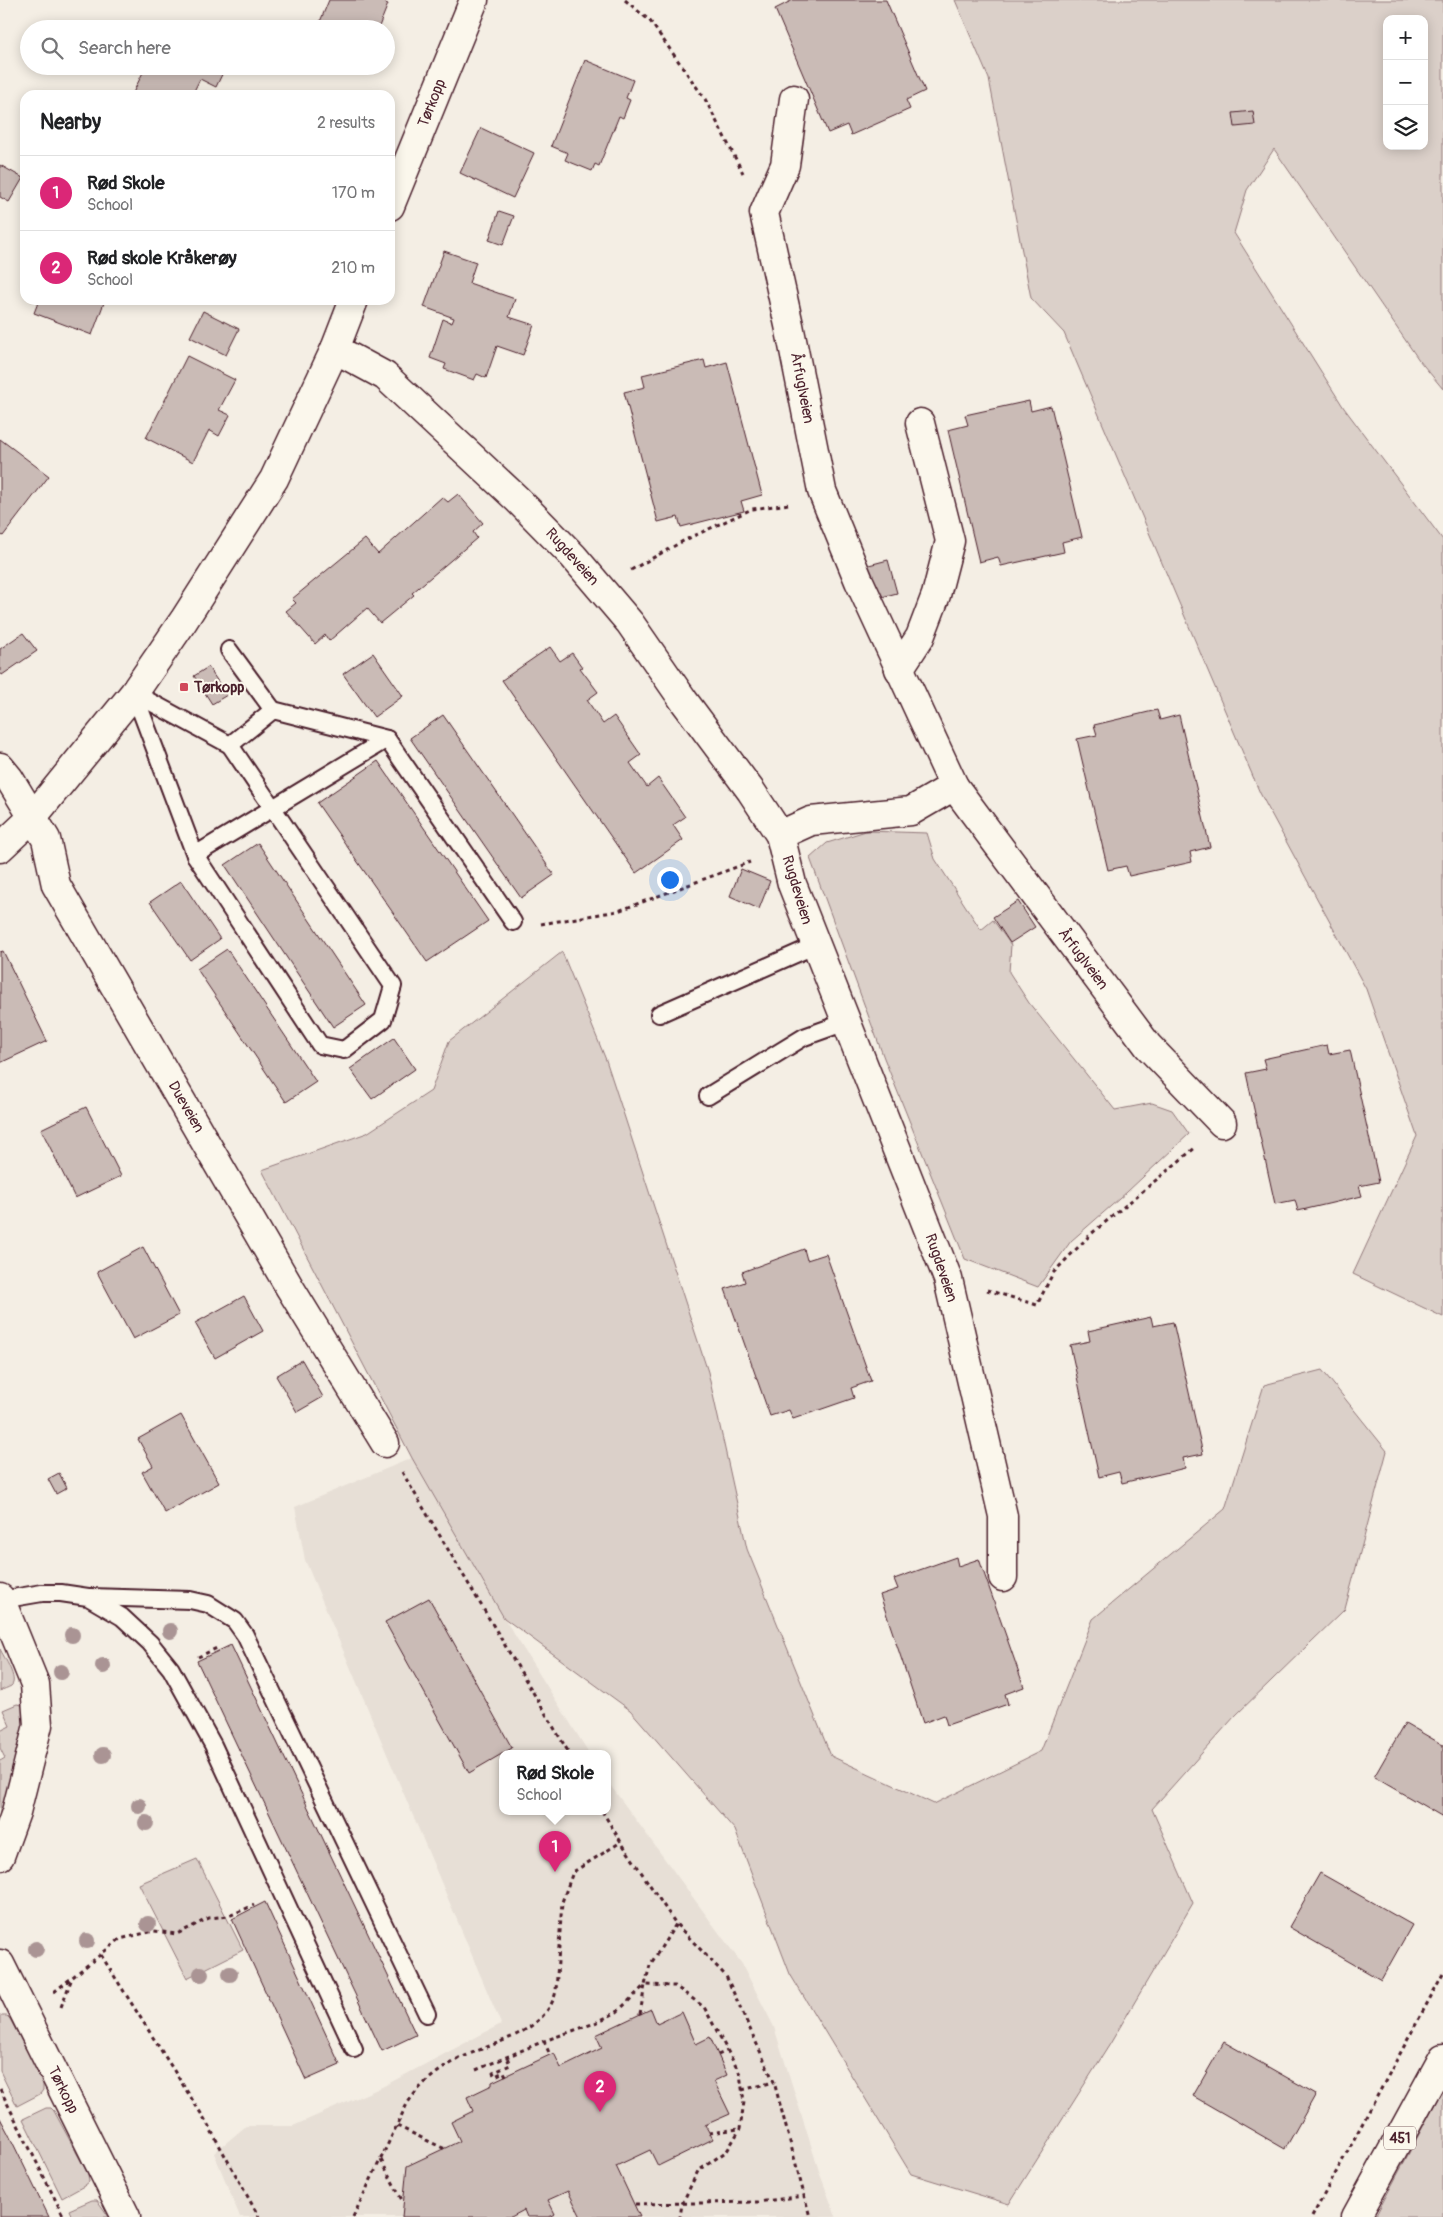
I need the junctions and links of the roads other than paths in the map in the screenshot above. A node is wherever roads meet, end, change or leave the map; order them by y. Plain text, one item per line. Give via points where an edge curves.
1 (474, 0) edge
2 (794, 99) dead end
3 (395, 194) edge
4 (352, 305) edge
5 (335, 349) junction
6 (920, 423) dead end
7 (229, 650) dead end
8 (899, 669) junction
9 (134, 693) junction
10 (273, 710) junction
11 (387, 739) junction
12 (230, 745) junction
13 (0, 767) edge
14 (954, 786) junction
15 (273, 807) junction
16 (32, 818) junction
17 (782, 842) junction
18 (0, 848) edge
19 (195, 855) junction
20 (513, 922) road end
21 (816, 946) junction
22 (659, 1014) dead end
23 (846, 1022) junction
24 (708, 1096) dead end
25 (1222, 1123) road end
26 (385, 1443) road end
27 (1002, 1577) dead end
28 (88, 1597) junction
29 (1, 1599) edge
30 (0, 1856) edge
31 (0, 1964) edge
32 (427, 2014) dead end
33 (354, 2049) dead end
34 (1443, 2058) edge
35 (126, 2217) edge
36 (1356, 2217) edge

1 - 3 street, Tørkopp
2 - 8 street, Årfuglveien via 785,165 764,213 822,491
4 - 5 street
5 - 9 street via 274,479
5 - 17 street, Rugdeveien via 385,376 573,556 630,623 751,791
6 - 8 street via 950,541 936,595 920,637
7 - 10 lane
8 - 14 street, Årfuglveien
9 - 12 lane
9 - 16 street
9 - 19 lane
10 - 11 lane
10 - 12 lane
11 - 15 lane
11 - 20 lane
12 - 15 lane
13 - 16 street, Dueveien
14 - 17 street via 911,811 812,821
14 - 25 street, Årfuglveien via 1148,1046
15 - 19 lane
15 - 19 lane via 393,986 383,1020 344,1050 320,1045
16 - 18 street
16 - 26 street, Dueveien via 46,839 56,885 290,1288
17 - 21 street, Rugdeveien via 792,884
21 - 22 lane
21 - 23 street, Rugdeveien
23 - 24 lane via 804,1037
23 - 27 street, Rugdeveien via 948,1279 1003,1516
28 - 29 lane via 42,1593
28 - 32 lane via 190,1600 208,1604 235,1621 245,1635
28 - 33 lane via 122,1616 171,1669 213,1745
29 - 30 street via 34,1684 38,1725 16,1812
31 - 35 street, Tørkopp
34 - 36 street, 451

